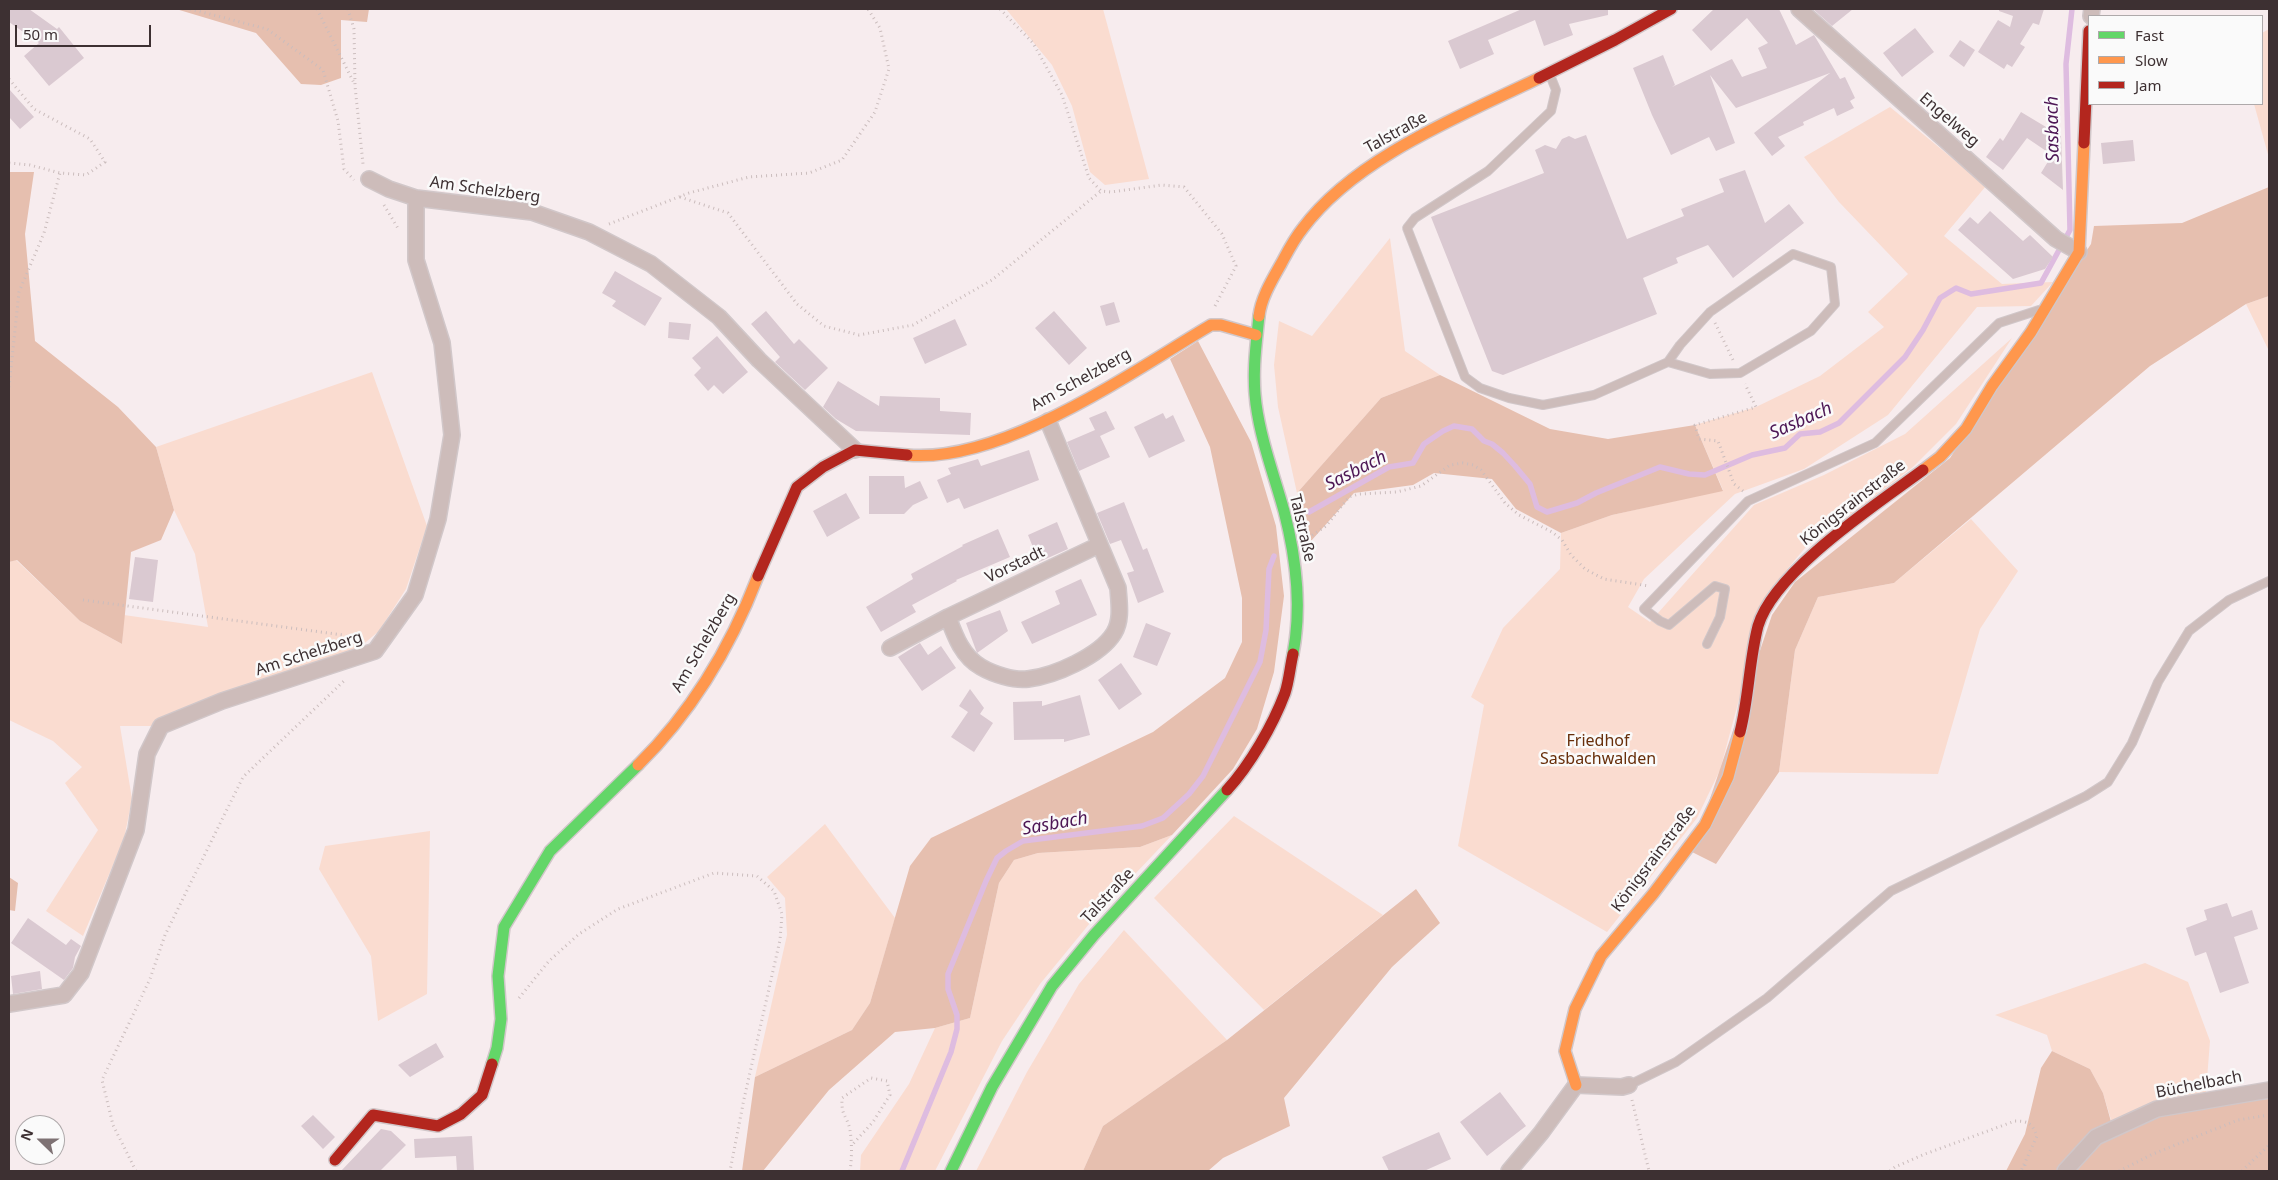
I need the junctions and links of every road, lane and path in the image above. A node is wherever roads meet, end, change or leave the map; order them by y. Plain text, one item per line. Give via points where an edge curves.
1 (190, 9) edge
2 (317, 9) edge
3 (348, 9) edge
4 (868, 9) edge
5 (1000, 9) edge
6 (1671, 9) edge
7 (1799, 9) edge
8 (2088, 53) edge
9 (1549, 74) junction
10 (9, 79) edge
11 (355, 86) junction
12 (9, 163) edge
13 (60, 173) junction
14 (369, 179) junction
15 (1101, 191) junction
16 (680, 197) junction
17 (416, 198) junction
18 (383, 203) dead end
19 (589, 232) junction
20 (402, 236) dead end
21 (2079, 252) junction
22 (2046, 308) junction
23 (1710, 312) junction
24 (1211, 325) junction
25 (1256, 336) junction
26 (1668, 362) junction
27 (1740, 373) junction
28 (9, 387) edge
29 (1048, 421) junction
30 (855, 450) junction
31 (1734, 484) dead end
32 (1306, 539) dead end
33 (1099, 545) junction
34 (2269, 581) edge
35 (1664, 588) junction
36 (83, 600) dead end
37 (948, 617) junction
38 (1707, 644) dead end
39 (890, 648) dead end
40 (374, 651) junction
41 (347, 678) dead end
42 (9, 1004) edge
43 (501, 1019) junction
44 (1576, 1085) junction
45 (1629, 1085) junction
46 (2269, 1090) edge
47 (2269, 1115) edge
48 (2269, 1145) edge
49 (851, 1146) junction
50 (336, 1160) dead end
51 (2025, 1163) junction
52 (136, 1171) edge
53 (730, 1171) edge
54 (850, 1171) edge
55 (951, 1171) edge
56 (1509, 1171) edge
57 (1649, 1171) edge
58 (1890, 1171) edge
59 (2021, 1171) edge
60 (2025, 1171) edge
61 (2065, 1171) edge
62 (2119, 1171) edge
63 (2242, 1171) edge

1 - 14 path via 267,29 323,70 338,121 344,169 358,184
2 - 11 path
3 - 11 path via 354,29
4 - 16 path via 880,28 889,70 876,112 842,160 809,173 749,177
5 - 15 path via 1033,43 1062,95 1089,178
6 - 9 street, Talstraße
7 - 21 street, Engelweg via 2056,239
8 - 21 street, Königsrainstraße
9 - 25 street, Talstraße via 1388,155 1336,192 1303,227 1282,261 1260,310
9 - 26 lane via 1556,90 1551,111 1488,170 1415,218 1407,228 1465,377 1480,388 1543,405 1594,395
10 - 13 path via 34,109 90,139 105,162 86,175
11 - 14 path via 362,160
12 - 13 path
13 - 28 path via 44,233 19,292
14 - 17 street, Am Schelzberg
15 - 16 path via 992,280 914,325 859,335 824,326 797,304 728,212
15 - 24 path via 1162,185 1184,187 1222,234 1236,266 1216,304
16 - 19 path
17 - 19 street, Am Schelzberg via 532,212
17 - 40 street, Am Schelzberg via 416,260 442,342 452,435 438,519 414,594
18 - 20 path
19 - 30 street, Am Schelzberg via 651,264 719,317 759,360
21 - 22 street, Königsrainstraße
22 - 35 lane via 1999,323 1875,443 1748,501
22 - 44 street, Königsrainstraße via 1966,429 1940,458 1822,546 1776,592 1759,624 1750,663 1744,721 1728,777 1705,825 1601,956 1576,1009 1565,1051
23 - 26 lane
23 - 27 path
23 - 27 lane via 1793,254 1831,267 1835,304 1811,331
24 - 25 street
24 - 29 street, Am Schelzberg
25 - 55 street, Talstraße via 1256,403 1266,456 1284,512 1298,591 1298,627 1285,692 1242,775 1094,935 1052,986 992,1087
26 - 27 lane via 1710,374
27 - 31 path via 1756,407 1695,425 1699,440 1718,441
29 - 30 street, Am Schelzberg via 975,447 928,457
29 - 33 street
30 - 43 street, Am Schelzberg via 823,467 797,487 748,602 718,661 692,702 662,741 550,851 504,927 498,976
32 - 35 path via 1326,526 1349,497 1421,486 1450,465 1463,463 1481,470 1518,515 1562,540 1585,569 1604,579
33 - 37 street, Vorstadt
33 - 37 street via 1118,588 1120,611 1114,632 1084,659 1027,680 999,675 979,666 959,647
34 - 45 lane via 2229,600 2189,631 2158,682 2132,743 2108,782 2086,796 1891,891 1767,998 1676,1062
35 - 38 lane via 1644,609 1669,625 1715,586 1725,589 1720,617
36 - 40 path via 343,634
37 - 39 street, Vorstadt
40 - 42 street, Am Schelzberg via 222,701 161,726 147,754 136,830 81,973 64,995
41 - 52 path via 243,777 165,935 150,979 102,1080 113,1125
43 - 50 street, Am Schelzberg via 497,1048 482,1095 461,1114 438,1126 373,1115
43 - 53 path via 550,961 579,934 618,909 714,873 756,876 774,891 782,914 769,993
44 - 45 street
44 - 56 street via 1541,1134
45 - 57 path
46 - 61 street, Büchelbach via 2157,1109 2096,1138
47 - 62 path via 2238,1120
48 - 63 path
49 - 49 path via 850,1128 841,1112 842,1098 871,1078 887,1081 890,1095 873,1122
49 - 54 path
51 - 58 path via 2037,1136 2033,1125 2015,1120 1925,1154
51 - 59 path
51 - 60 path

